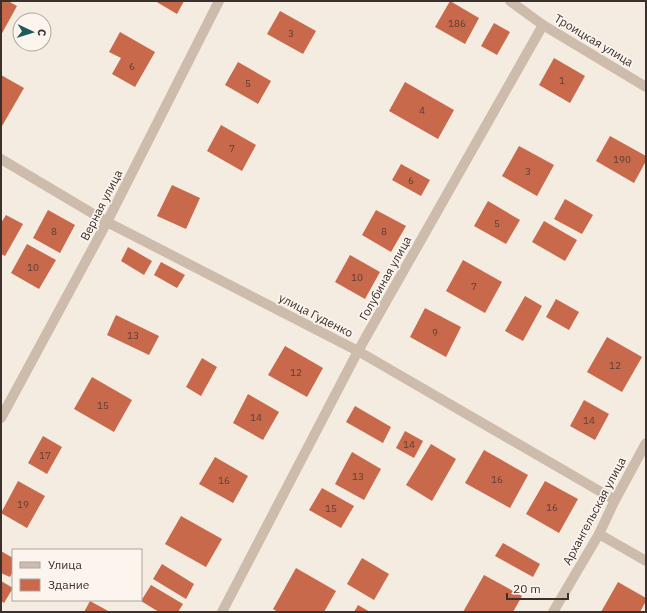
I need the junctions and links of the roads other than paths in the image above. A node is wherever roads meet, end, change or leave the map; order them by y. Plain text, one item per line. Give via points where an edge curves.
1 (219, 1) edge
2 (510, 1) edge
3 (543, 24) junction
4 (646, 87) edge
5 (1, 159) edge
6 (107, 222) junction
7 (358, 351) junction
8 (1, 418) edge
9 (646, 443) edge
10 (615, 500) junction
11 (599, 534) junction
12 (646, 561) edge
13 (222, 612) edge
14 (552, 612) edge

1 - 6 street, Верная улица
2 - 3 street, Троицкая улица
3 - 4 street, Троицкая улица
3 - 7 street, Голубиная улица
5 - 6 street, улица Гуденко
6 - 7 street, улица Гуденко
6 - 8 street, Верная улица
7 - 10 street, улица Гуденко
7 - 13 street, Голубиная улица
9 - 10 street, Архангельская улица
10 - 11 street, Архангельская улица
11 - 12 street
11 - 14 street, Архангельская улица

